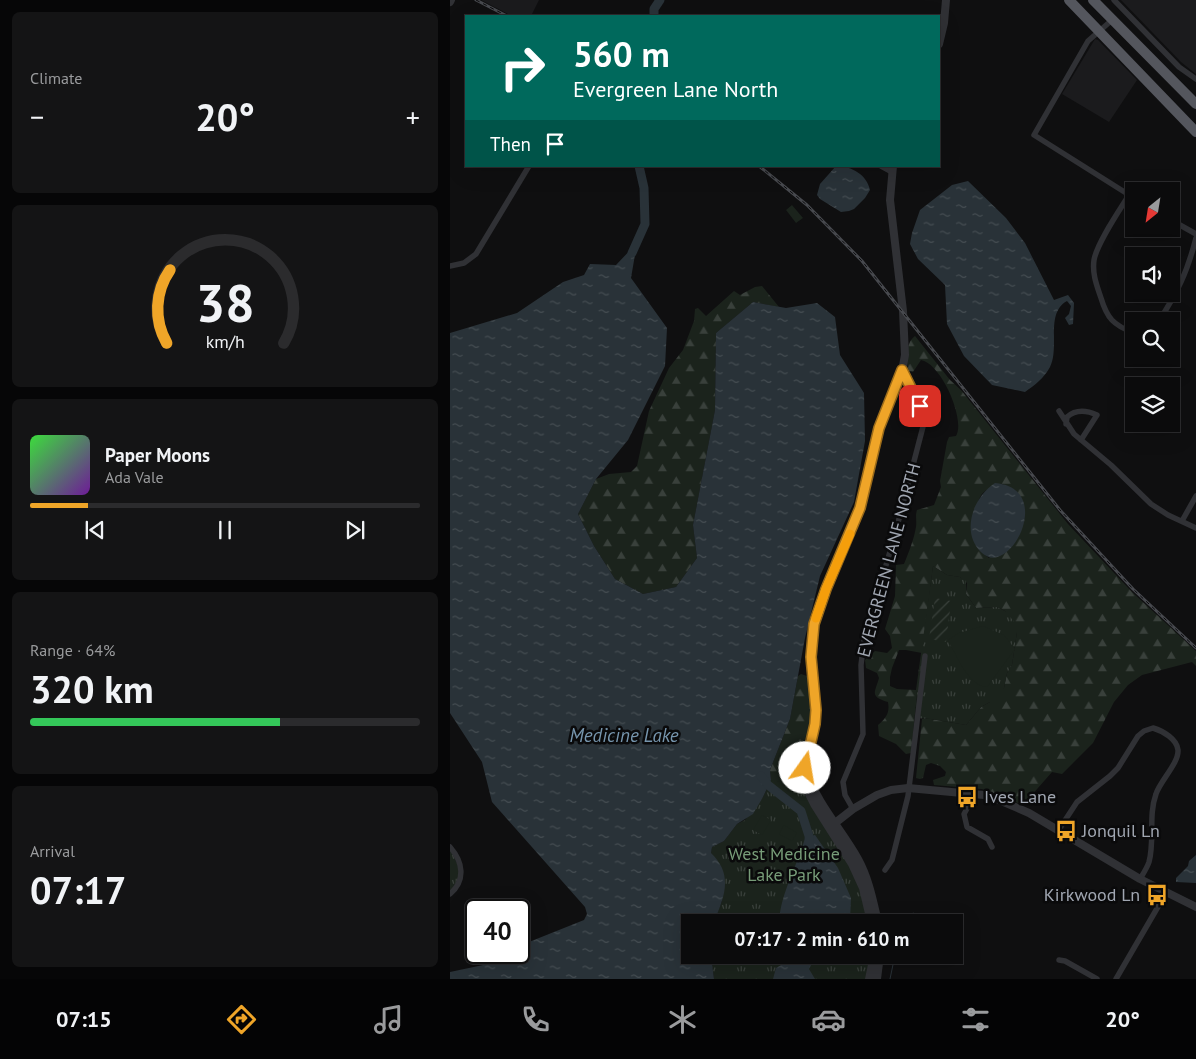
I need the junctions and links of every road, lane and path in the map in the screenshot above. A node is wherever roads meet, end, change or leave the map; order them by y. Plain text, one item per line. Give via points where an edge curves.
1 (946, 0) edge
2 (1069, 0) edge
3 (1093, 0) edge
4 (1114, 0) edge
5 (1112, 20) junction
6 (1099, 31) junction
7 (940, 40) edge
8 (1196, 79) edge
9 (1196, 104) edge
10 (1180, 116) junction
11 (1196, 128) edge
12 (1196, 132) edge
13 (528, 167) edge
14 (892, 169) edge
15 (1125, 192) edge
16 (1125, 207) edge
17 (1180, 226) edge
18 (1196, 236) edge
19 (450, 266) edge
20 (1165, 312) edge
21 (1125, 328) edge
22 (902, 370) junction
23 (1058, 411) dead end
24 (1066, 424) junction
25 (1081, 440) junction
26 (1196, 496) edge
27 (1182, 521) junction
28 (1196, 528) edge
29 (924, 656) dead end
30 (908, 788) junction
31 (974, 794) junction
32 (853, 809) junction
33 (833, 825) junction
34 (1058, 831) junction
35 (450, 847) edge
36 (992, 847) dead end
37 (885, 870) dead end
38 (1140, 879) junction
39 (1166, 893) junction
40 (450, 894) edge
41 (1196, 907) edge
42 (869, 914) edge
43 (876, 914) edge
44 (1058, 960) dead end
45 (872, 964) edge
46 (879, 964) edge
47 (869, 979) edge
48 (877, 979) edge
49 (1097, 979) edge
50 (1116, 979) edge

1 - 7 street
2 - 6 highway
3 - 5 highway
4 - 8 street via 1179,67
5 - 6 street
5 - 9 highway
6 - 10 highway
6 - 15 street via 1088,41 1034,135
10 - 11 highway
10 - 12 highway
13 - 19 street via 476,254 464,263
14 - 22 street via 890,200 905,340
16 - 21 street via 1094,259 1095,285 1104,311
17 - 18 street
18 - 20 street via 1186,274
22 - 32 street, EVERGREEN LANE NORTH via 925,419 864,640 861,665 863,734 842,782 844,795
22 - 33 street via 879,428 860,508 814,624 811,657 816,710 805,768 805,786 814,804
23 - 24 street
24 - 25 street
24 - 25 street via 1067,417 1078,411 1097,415
25 - 27 street via 1151,504
26 - 27 street
27 - 28 street
29 - 30 street
30 - 31 street
30 - 32 street via 877,795
30 - 37 street via 892,860
31 - 34 street via 1014,806
31 - 36 street via 964,814 967,827 988,839
32 - 33 street
33 - 42 street via 862,888
33 - 43 street via 859,860 870,886
34 - 38 street
34 - 38 street via 1077,802 1118,768 1138,736 1149,729 1158,729 1173,739 1178,750 1176,760 1156,792 1150,856
35 - 40 street via 462,868 458,886
38 - 39 street
39 - 41 street
39 - 50 street
44 - 49 street
45 - 47 street
46 - 48 street

